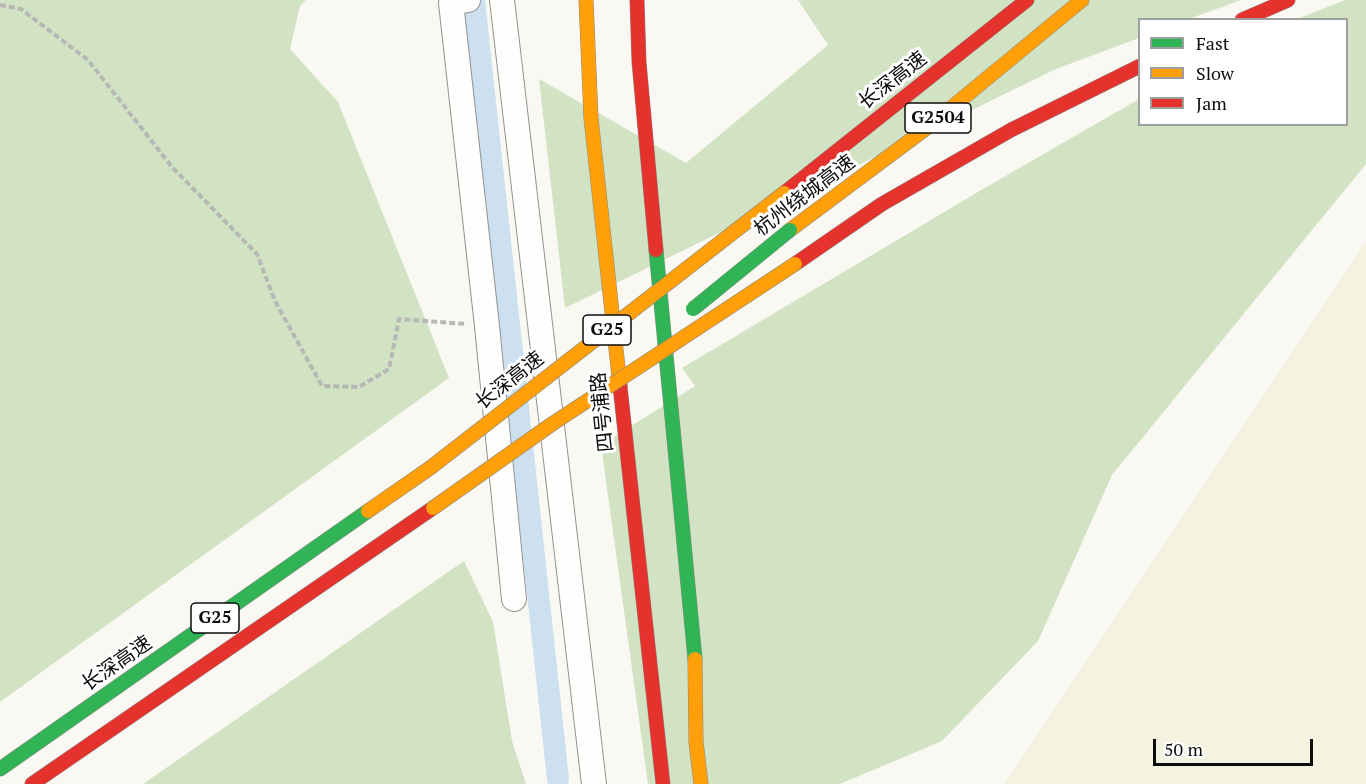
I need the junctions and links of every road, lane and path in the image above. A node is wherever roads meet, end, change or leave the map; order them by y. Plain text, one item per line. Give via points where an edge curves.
1 (502, 0) edge
2 (586, 0) edge
3 (637, 0) edge
4 (1027, 0) edge
5 (1082, 0) edge
6 (1288, 0) edge
7 (459, 2) edge
8 (0, 5) edge
9 (1247, 18) edge
10 (1138, 67) edge
11 (487, 326) junction
12 (552, 424) junction
13 (514, 598) dead end
14 (0, 769) edge
15 (32, 784) edge
16 (594, 784) edge
17 (663, 784) edge
18 (700, 784) edge

1 - 16 street
2 - 17 main road, 四号浦路 via 591,118
3 - 18 main road via 649,177 695,647
4 - 14 main road, 长深高速 / G25, bridge via 430,468
5 - 12 main road, 杭州绕城高速 / G2504, bridge
6 - 9 main road
7 - 11 street
8 - 11 path via 21,9 88,60 172,167 257,254 275,301 322,386 359,387 389,369 399,319
10 - 12 main road, G25, bridge via 1011,130 882,204
11 - 13 street
12 - 15 main road, G25, bridge

